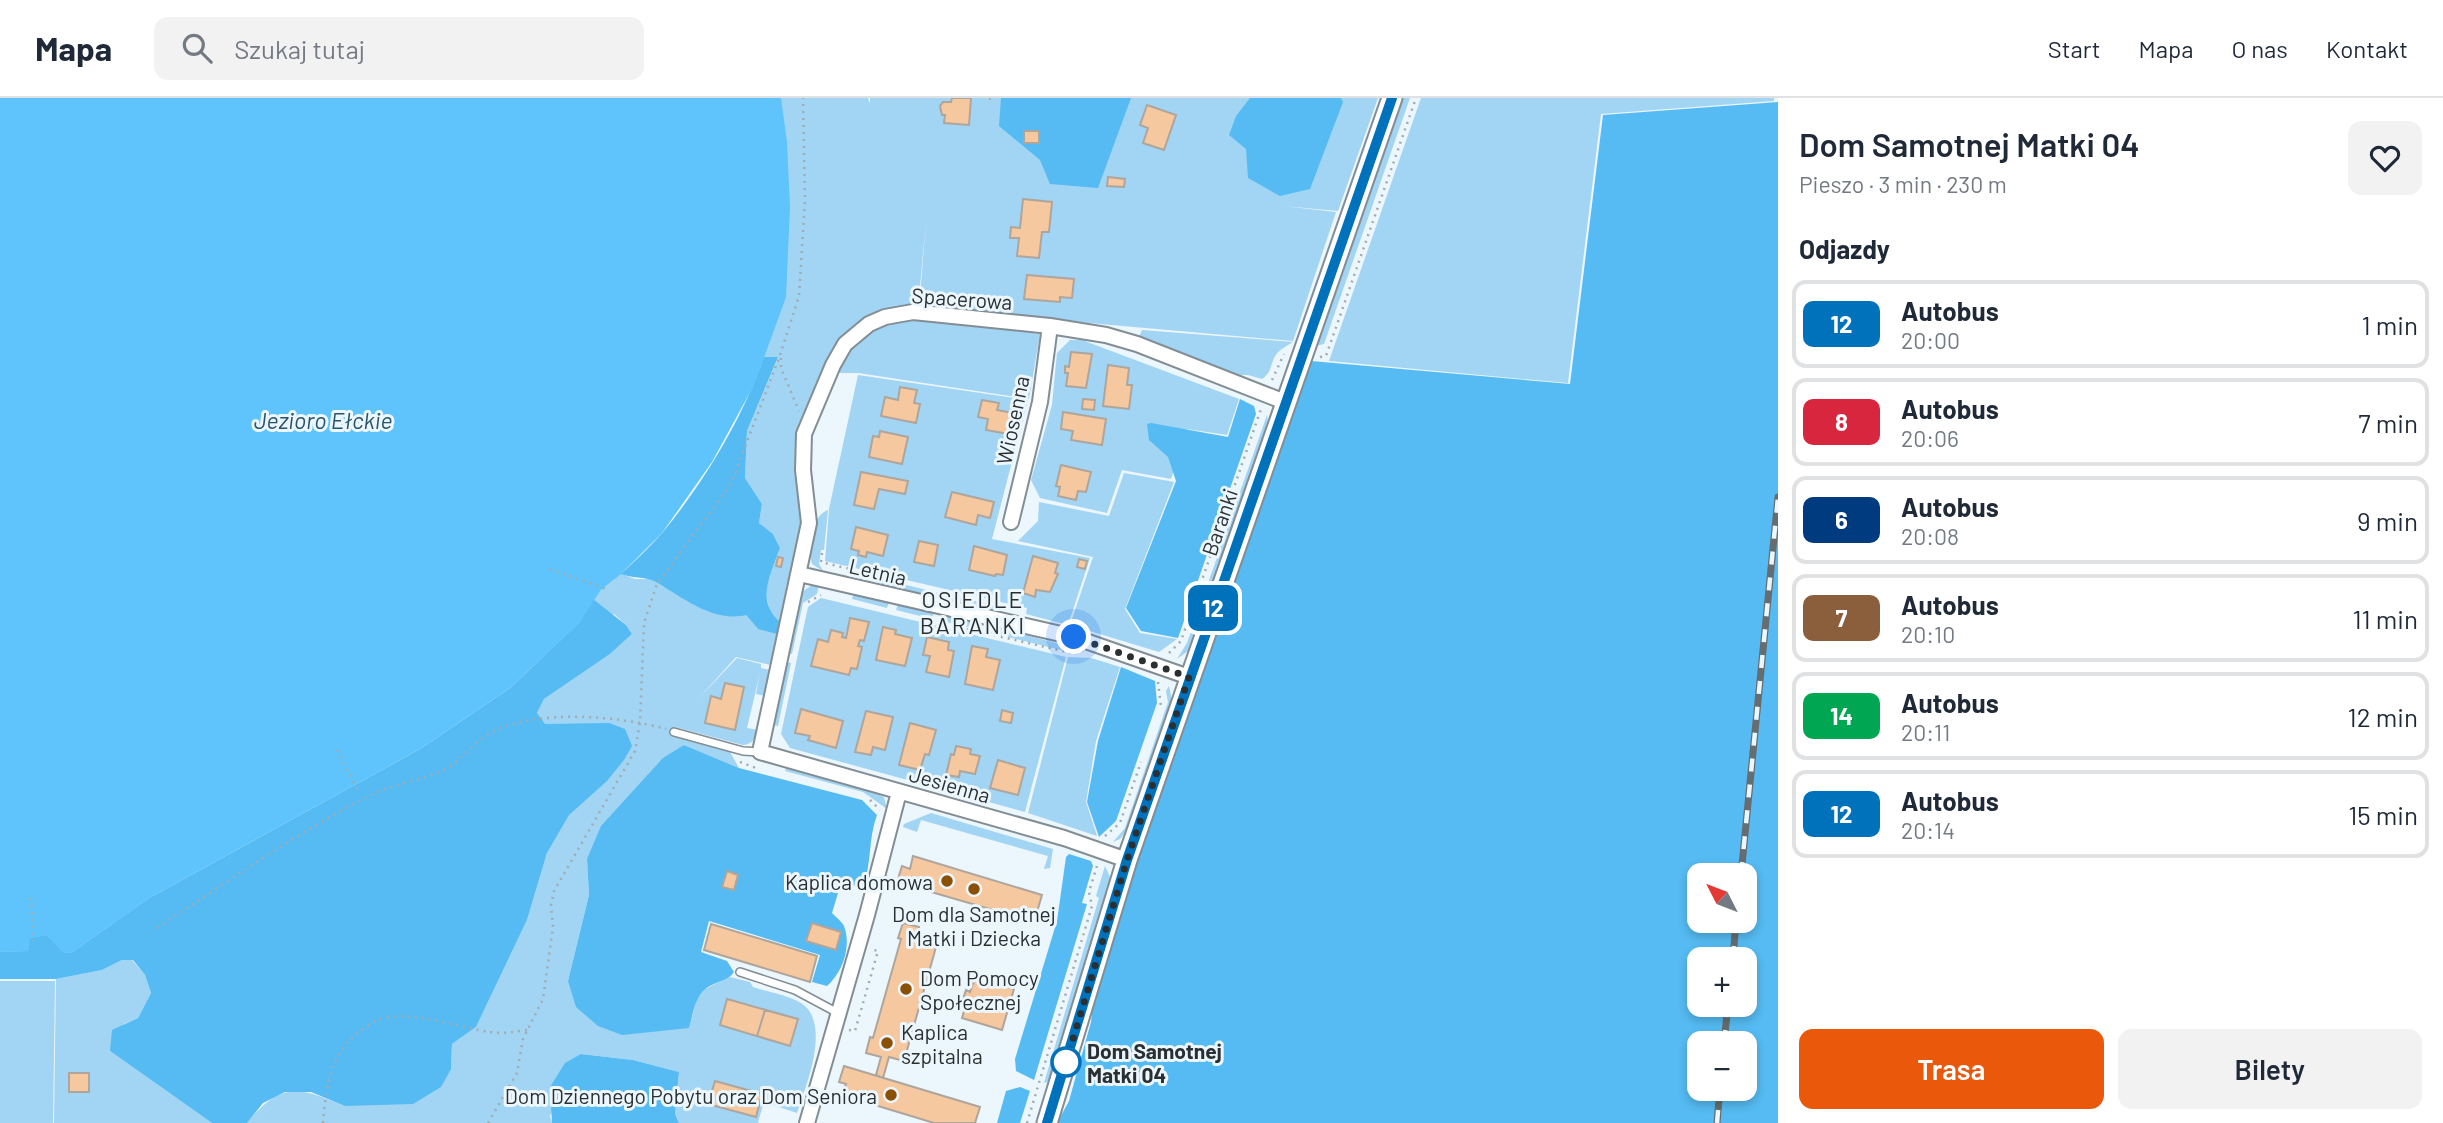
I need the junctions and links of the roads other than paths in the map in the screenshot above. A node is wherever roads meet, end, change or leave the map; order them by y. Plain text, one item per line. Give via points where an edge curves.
1 (1392, 98) edge
2 (1050, 326) junction
3 (1276, 399) junction
4 (1012, 522) dead end
5 (799, 574) junction
6 (1189, 677) junction
7 (674, 732) road end
8 (760, 752) junction
9 (900, 792) junction
10 (1127, 860) junction
11 (740, 972) dead end
12 (838, 1013) junction
13 (807, 1123) edge
14 (1047, 1123) edge

1 - 3 street, Baranki via 1303,352
2 - 3 street, Spacerowa via 1137,344
2 - 4 street, Wiosenna via 1040,402
2 - 5 street, Spacerowa via 913,312 869,324 845,344 804,434 809,523
3 - 6 street, Baranki
5 - 6 street, Letnia via 1074,637
5 - 8 street, Spacerowa
6 - 10 street, Baranki
7 - 8 lane
8 - 9 street, Jesienna
9 - 10 street, Jesienna
9 - 12 street
10 - 14 street, Baranki
11 - 12 lane via 795,990
12 - 13 street

